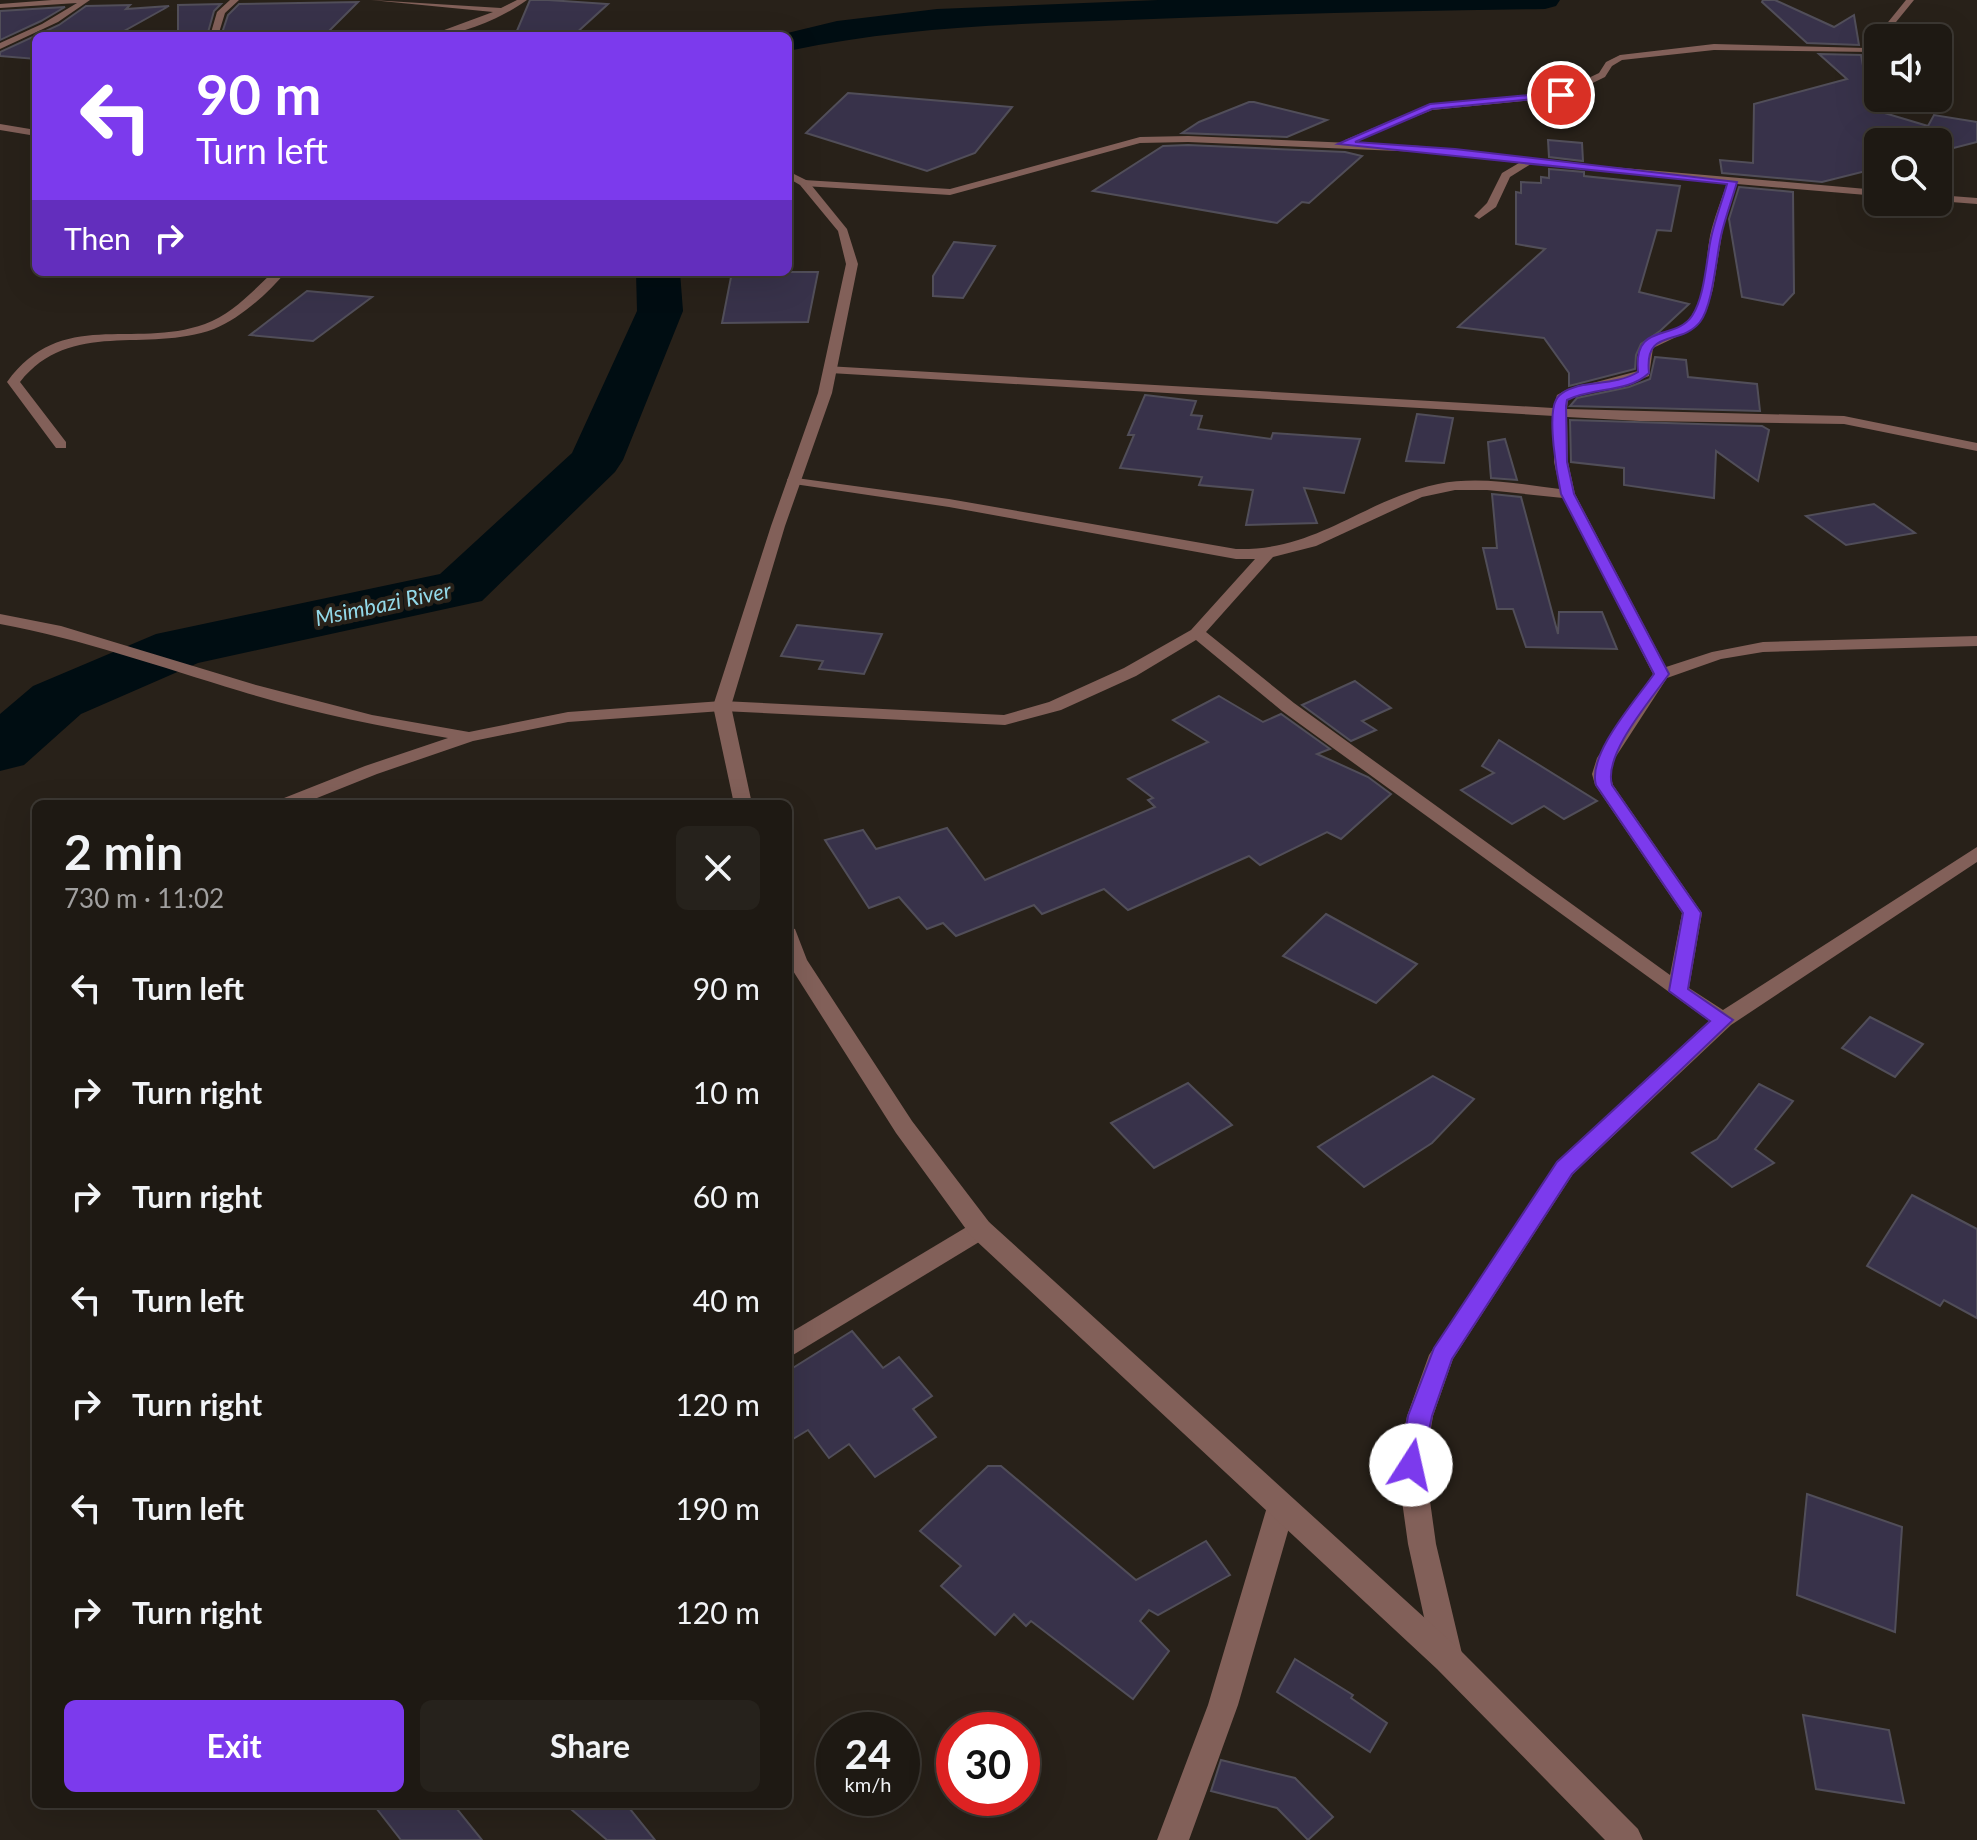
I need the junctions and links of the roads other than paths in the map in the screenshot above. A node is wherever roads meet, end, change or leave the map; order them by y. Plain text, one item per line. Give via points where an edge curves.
1 (86, 0) edge
2 (235, 0) edge
3 (375, 0) edge
4 (427, 0) edge
5 (523, 0) edge
6 (1910, 0) edge
7 (416, 3) junction
8 (0, 6) edge
9 (505, 11) junction
10 (1890, 24) edge
11 (215, 32) edge
12 (444, 32) edge
13 (0, 46) edge
14 (1864, 51) edge
15 (0, 127) edge
16 (32, 132) edge
17 (1343, 144) junction
18 (1530, 161) junction
19 (792, 176) edge
20 (1732, 182) junction
21 (804, 183) junction
22 (1864, 192) edge
23 (1952, 199) edge
24 (1977, 201) edge
25 (1479, 216) dead end
26 (276, 276) edge
27 (830, 369) junction
28 (1561, 413) junction
29 (61, 445) dead end
30 (1977, 447) edge
31 (794, 480) junction
32 (1568, 494) junction
33 (1268, 554) junction
34 (0, 619) edge
35 (1197, 633) junction
36 (1977, 641) edge
37 (1661, 674) junction
38 (722, 706) junction
39 (469, 737) junction
40 (297, 800) edge
41 (742, 800) edge
42 (1977, 853) edge
43 (792, 946) edge
44 (1678, 991) junction
45 (1723, 1020) junction
46 (980, 1229) junction
47 (792, 1345) edge
48 (1281, 1507) junction
49 (1448, 1659) junction
50 (1173, 1840) edge
51 (1627, 1840) edge

1 - 8 street
1 - 13 street via 70,14
2 - 11 street via 221,12
3 - 7 street
4 - 7 street
5 - 9 street
6 - 10 street
7 - 9 street
9 - 12 street
14 - 17 street via 1714,47 1620,58 1602,75 1561,95 1430,107
15 - 16 street
17 - 18 street
17 - 21 street via 1149,139 950,192
18 - 20 street
18 - 25 street via 1506,175 1492,205
19 - 21 street
20 - 22 street
20 - 28 street via 1695,321 1647,344 1644,373 1569,393 1562,398
21 - 27 street via 843,231 852,264
23 - 24 street
26 - 29 street via 234,314 204,329 83,339 28,361 13,382
27 - 28 street
27 - 31 street
28 - 30 street via 1844,420
28 - 32 street via 1561,462
31 - 33 street via 1203,551
31 - 38 street
32 - 33 street via 1492,486 1436,489 1309,543
32 - 37 street
33 - 35 street
34 - 39 street via 55,629 357,716
35 - 38 street via 1130,672 1055,706 1005,720
35 - 44 street via 1288,707
36 - 37 street via 1763,647
37 - 44 street via 1601,774 1692,913
38 - 39 street via 568,717
38 - 41 street
39 - 40 street
42 - 45 street
43 - 46 street via 904,1127
44 - 45 street
45 - 49 street via 1565,1168 1442,1355 1420,1416 1411,1465
46 - 47 street
46 - 48 street
48 - 49 street
48 - 50 street via 1223,1705
49 - 51 street

